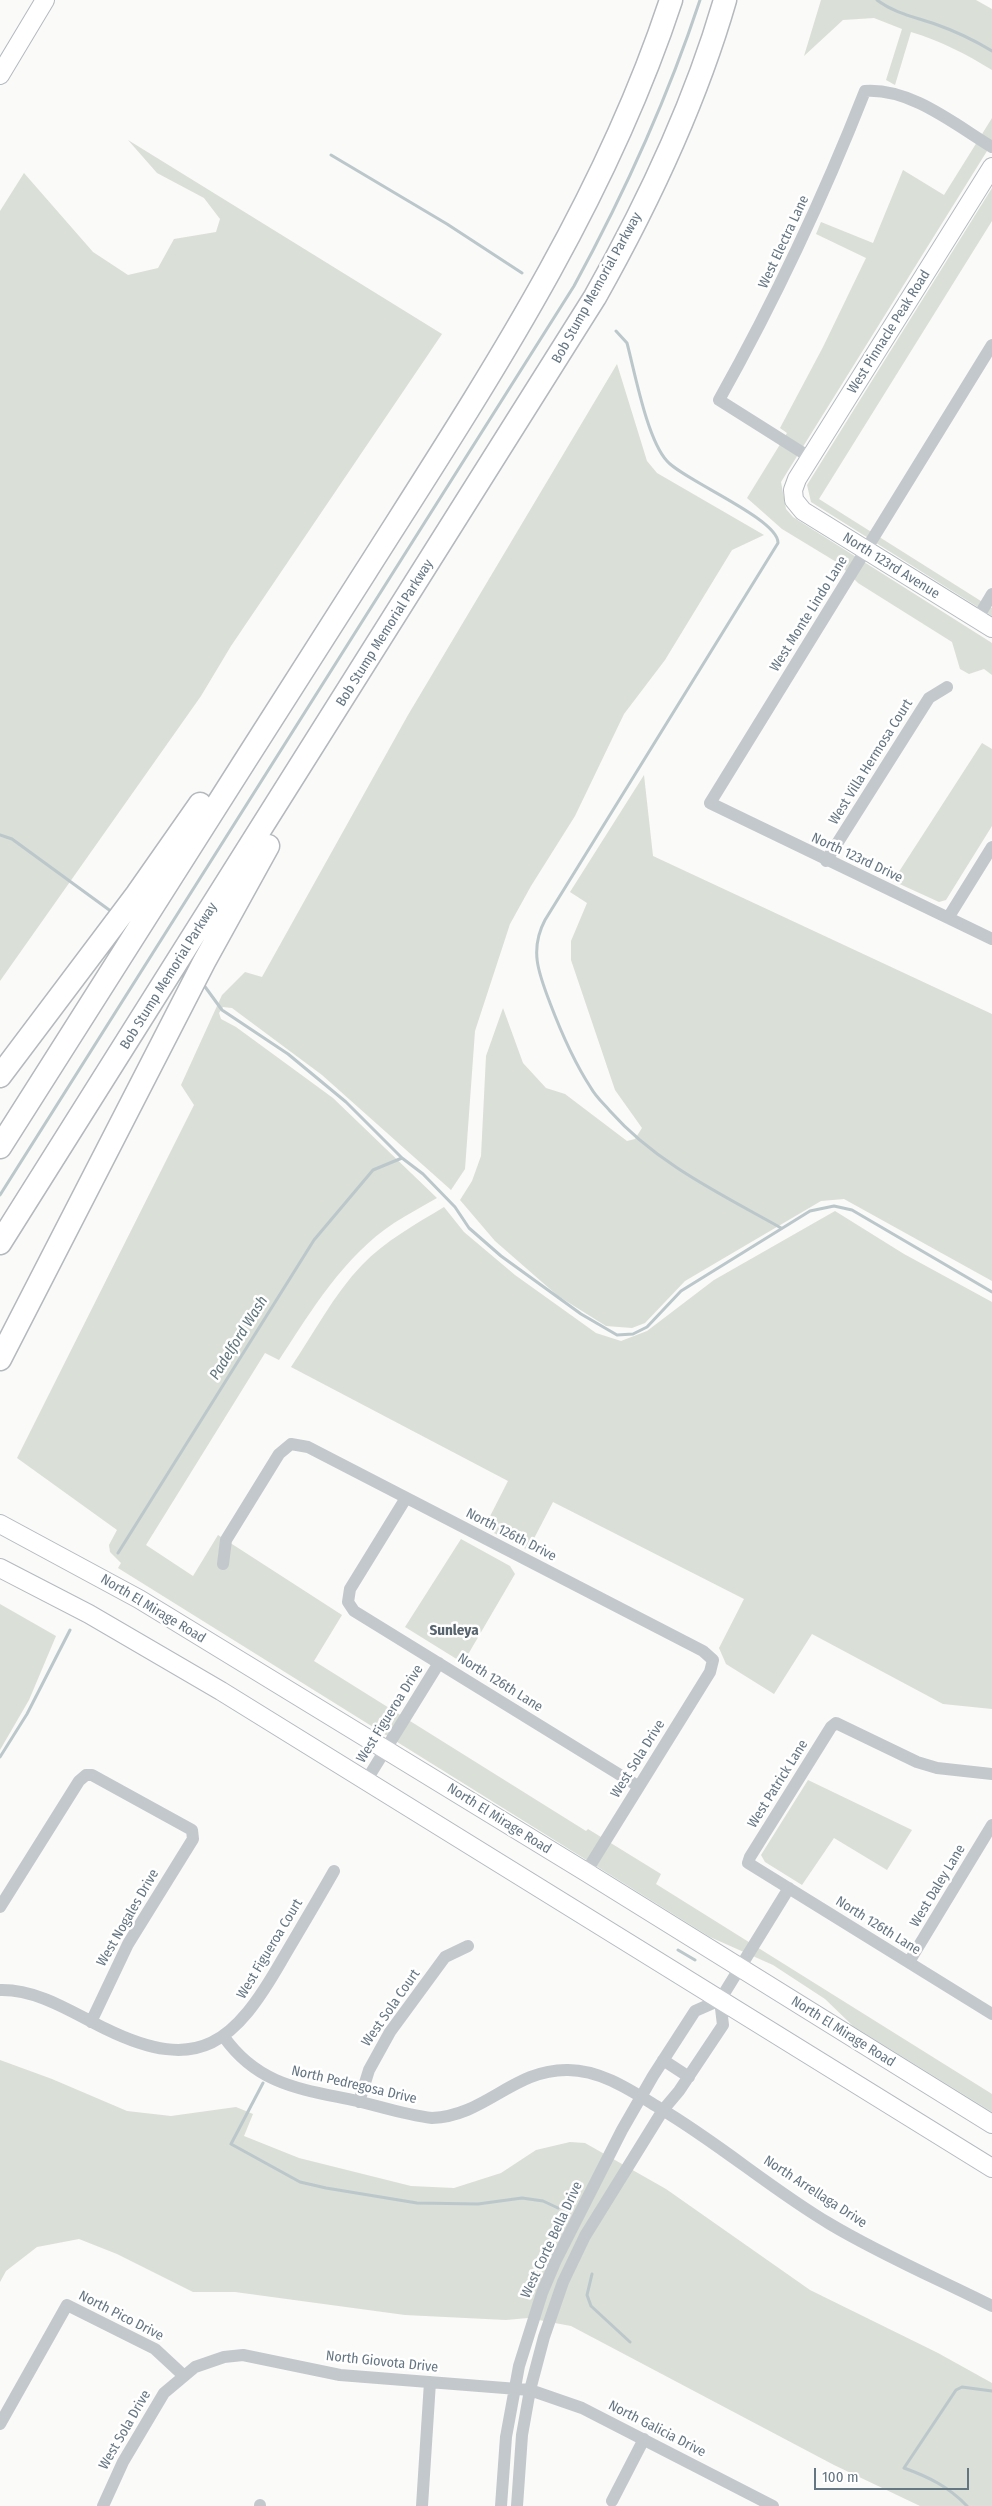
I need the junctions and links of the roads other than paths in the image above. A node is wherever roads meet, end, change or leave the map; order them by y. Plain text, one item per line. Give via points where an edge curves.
1 (45, 0) edge
2 (671, 0) edge
3 (726, 0) edge
4 (0, 75) edge
5 (992, 147) edge
6 (992, 167) edge
7 (992, 345) edge
8 (980, 364) junction
9 (992, 371) edge
10 (506, 442) junction
11 (811, 458) junction
12 (794, 500) joint
13 (865, 550) junction
14 (992, 594) edge
15 (977, 619) junction
16 (992, 628) edge
17 (947, 687) dead end
18 (710, 803) joint
19 (992, 847) edge
20 (826, 861) junction
21 (145, 899) junction
22 (948, 918) junction
23 (992, 939) edge
24 (0, 1076) edge
25 (0, 1146) edge
26 (0, 1243) edge
27 (0, 1359) edge
28 (406, 1498) junction
29 (0, 1524) edge
30 (223, 1564) dead end
31 (0, 1568) edge
32 (713, 1660) joint
33 (439, 1663) junction
34 (386, 1749) junction
35 (992, 1774) edge
36 (366, 1781) junction
37 (638, 1786) junction
38 (992, 1825) edge
39 (748, 1863) joint
40 (334, 1871) dead end
41 (586, 1872) junction
42 (790, 1888) junction
43 (0, 1907) edge
44 (468, 1946) dead end
45 (909, 1962) junction
46 (741, 1968) junction
47 (0, 1990) edge
48 (720, 2000) junction
49 (992, 2014) edge
50 (91, 2022) junction
51 (224, 2037) junction
52 (663, 2060) junction
53 (689, 2077) junction
54 (640, 2096) junction
55 (358, 2102) junction
56 (659, 2107) junction
57 (992, 2124) edge
58 (992, 2168) edge
59 (992, 2306) edge
60 (183, 2375) junction
61 (430, 2382) junction
62 (522, 2389) junction
63 (0, 2424) edge
64 (644, 2440) junction
65 (612, 2501) dead end
66 (103, 2506) edge
67 (422, 2506) edge
68 (501, 2506) edge
69 (517, 2506) edge
70 (773, 2506) edge

1 - 4 main road
2 - 21 highway via 622,129 588,202 535,299 465,415
3 - 10 highway, Bob Stump Memorial Parkway via 668,154 637,220 578,328
5 - 11 street, West Electra Lane via 915,102 882,90 865,91 804,238 718,400
6 - 11 main road, West Pinnacle Peak Road
7 - 8 street, West Monte Lindo Lane
8 - 9 street
8 - 13 street, West Monte Lindo Lane
10 - 26 highway, Bob Stump Memorial Parkway
10 - 27 highway via 276,831 204,962
11 - 12 main road, West Pinnacle Peak Road via 797,479
12 - 13 main road, North 123rd Avenue via 803,510
13 - 15 main road, North 123rd Avenue
13 - 18 street, West Monte Lindo Lane
14 - 15 street
15 - 16 main road, North 123rd Avenue
17 - 20 street, West Villa Hermosa Court via 929,698
18 - 20 street, North 123rd Drive
19 - 22 street
20 - 22 street, North 123rd Drive
21 - 24 highway via 105,937
21 - 25 highway via 123,952
22 - 23 street, North 123rd Drive
28 - 30 street, North 126th Drive via 308,1447 291,1444 279,1454 226,1540
28 - 32 street, North 126th Drive via 694,1646
28 - 33 street, North 126th Lane via 350,1589 348,1602 354,1611
29 - 34 main road, North El Mirage Road via 139,1599
31 - 36 main road via 183,1668
32 - 37 street, West Sola Drive via 710,1672
33 - 34 street, West Figueroa Drive
33 - 37 street, North 126th Lane
34 - 36 street, West Figueroa Drive
34 - 41 main road, North El Mirage Road
35 - 39 street, West Patrick Lane via 937,1768 918,1762 836,1723
36 - 48 main road
37 - 41 street, West Sola Drive
38 - 45 street, West Daley Lane
39 - 42 street, North 126th Lane
40 - 51 street, West Figueroa Court via 258,2001
41 - 46 main road, North El Mirage Road
42 - 45 street, North 126th Lane
42 - 46 street
43 - 50 street, West Nogales Drive via 86,1775 92,1775 192,1830 193,1839 128,1944
44 - 55 street, West Sola Court via 445,1957 390,2032 369,2070
45 - 49 street, North 126th Lane
46 - 48 street
46 - 57 main road, North El Mirage Road
47 - 50 street via 36,1996
48 - 52 street, West Corte Bella Drive via 695,2011
48 - 53 street, West Corte Bella Drive via 723,2025
48 - 58 main road
50 - 51 street via 133,2042 158,2048 186,2049
51 - 55 street, North Pedregosa Drive via 242,2059 274,2080
52 - 53 street
52 - 54 street, West Corte Bella Drive
53 - 56 street, West Corte Bella Drive
54 - 55 street, North Pedregosa Drive via 589,2072 559,2070 530,2076 476,2108 447,2116 418,2116
54 - 56 street, North Pedregosa Drive
54 - 62 street, West Corte Bella Drive via 549,2275 527,2337
56 - 59 street, North Arrellaga Drive via 830,2224
56 - 62 street, West Corte Bella Drive via 573,2261
60 - 61 street, North Giovota Drive via 209,2361 243,2355 334,2374
60 - 63 street, North Pico Drive via 156,2349 67,2305
60 - 66 street, West Sola Drive via 155,2405
61 - 62 street, North Giovota Drive
61 - 67 street
62 - 64 street, North Galicia Drive via 576,2406
62 - 68 street, West Corte Bella Drive via 504,2452
62 - 69 street, West Corte Bella Drive
64 - 65 street
64 - 70 street, North Galicia Drive

